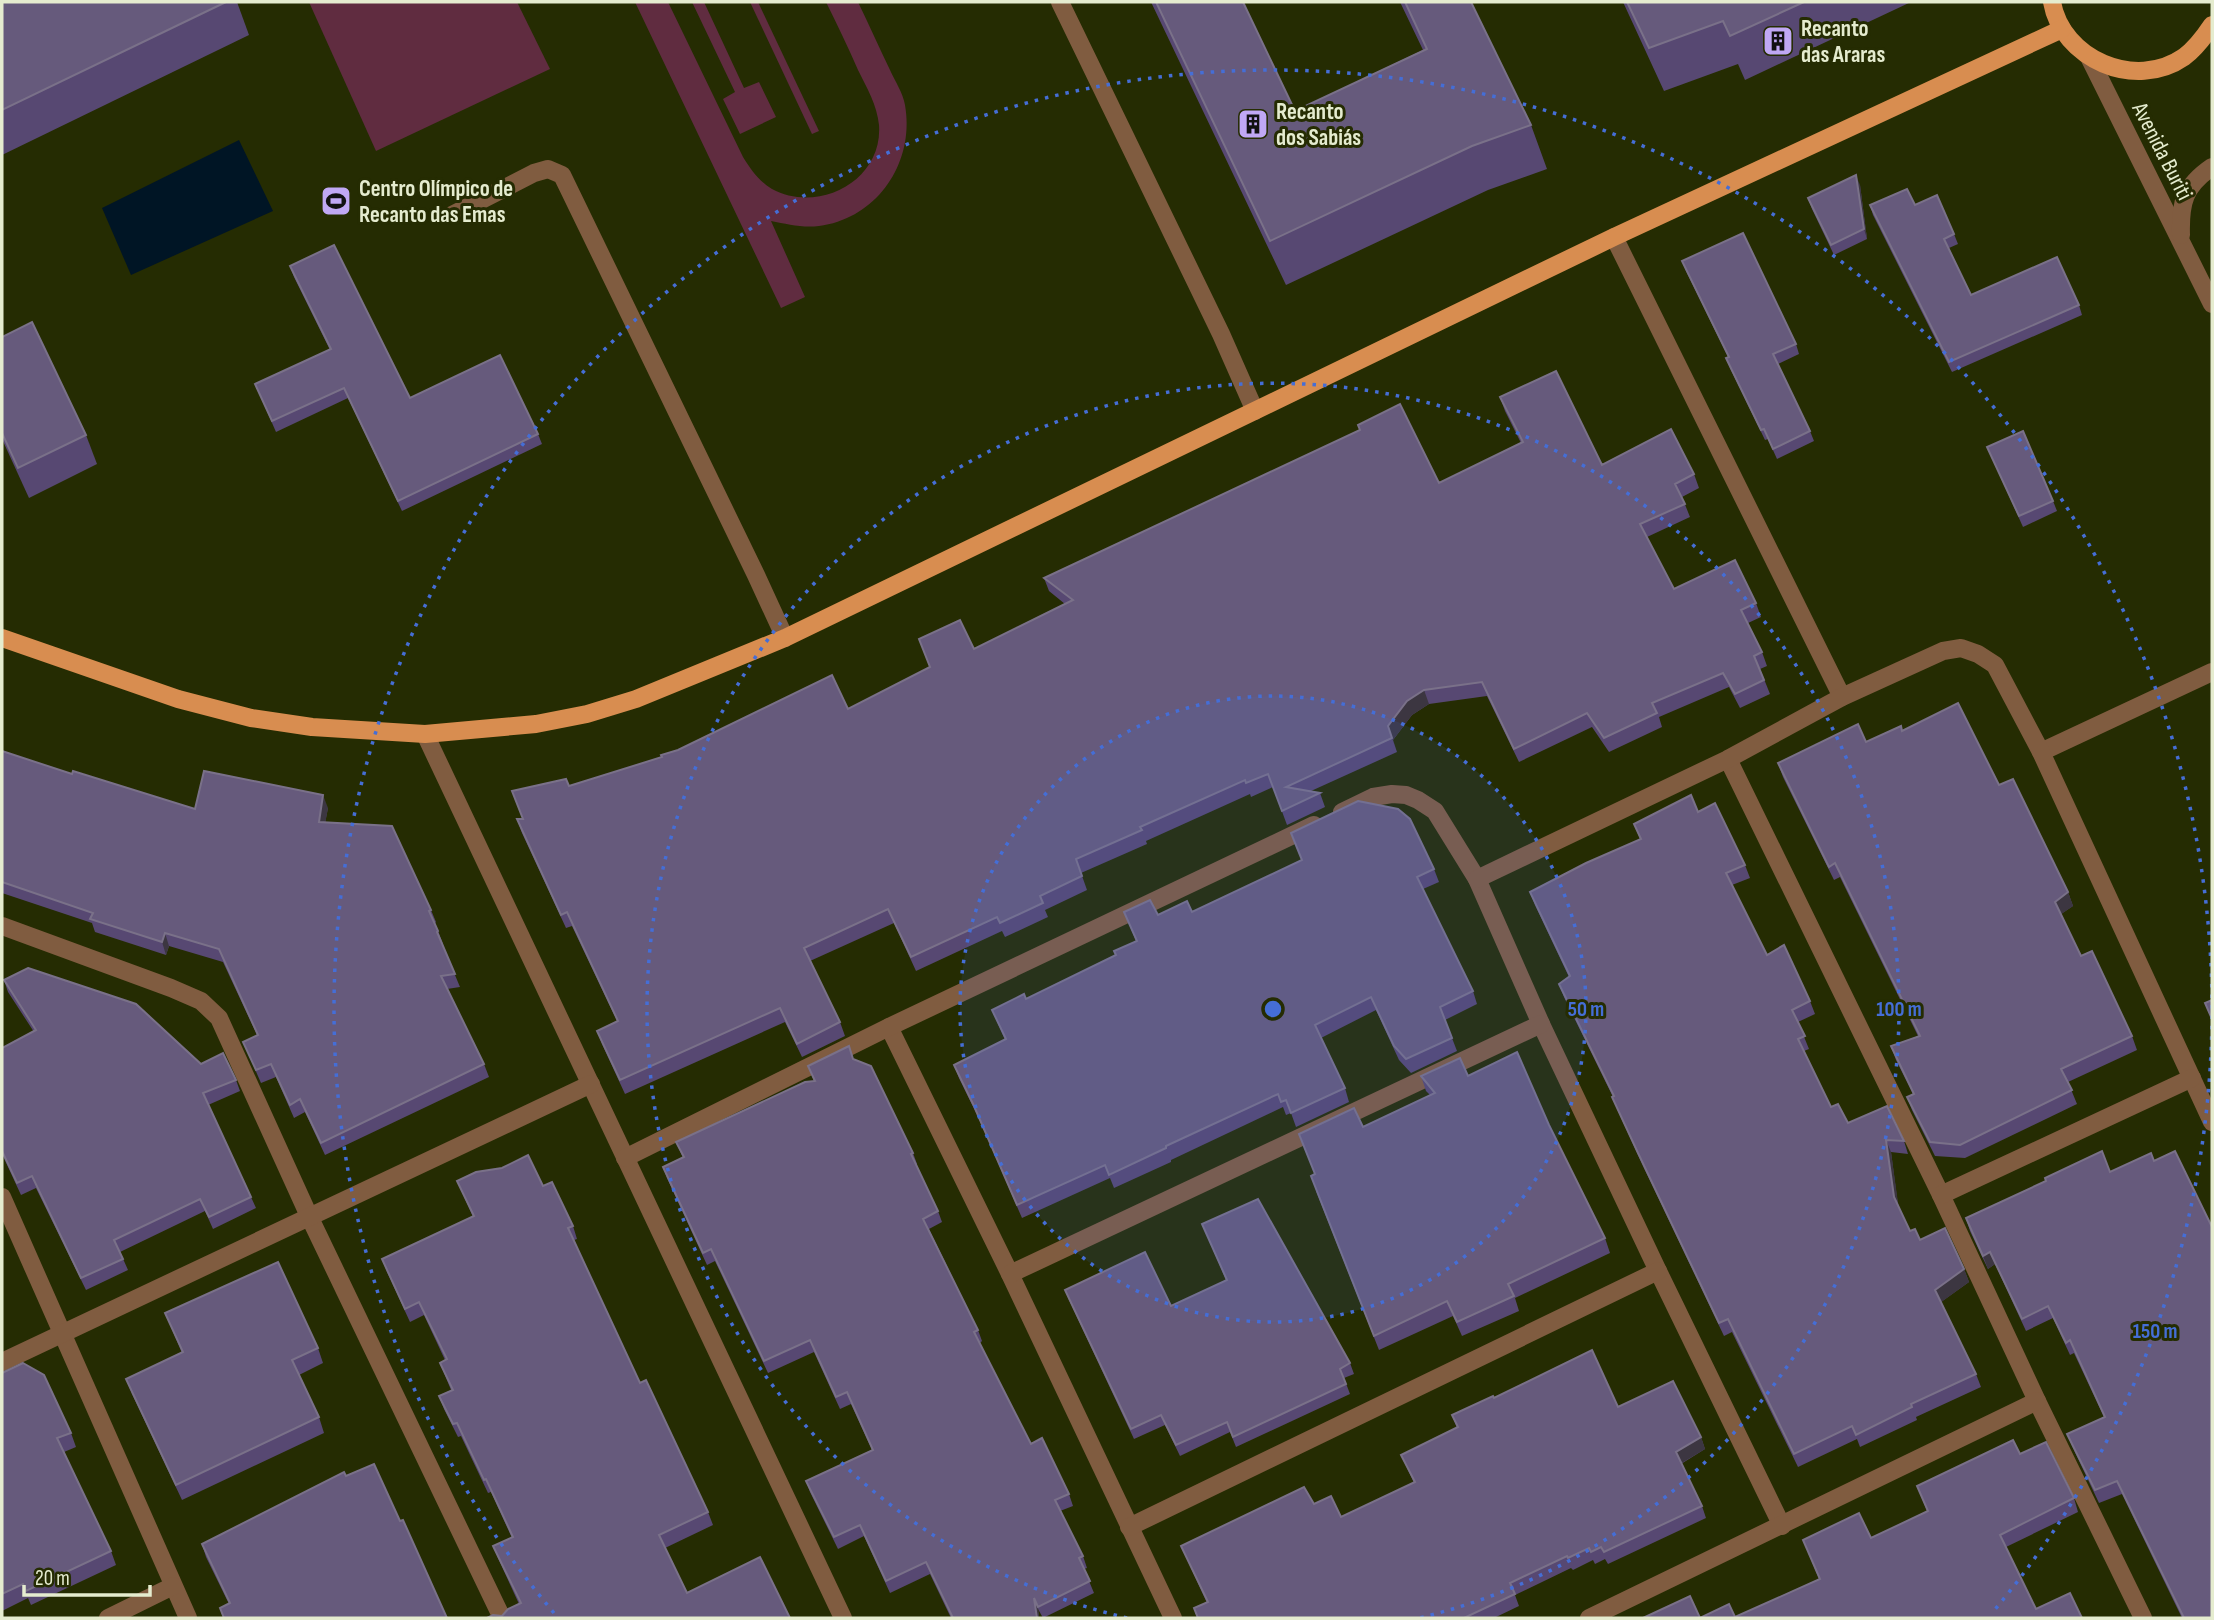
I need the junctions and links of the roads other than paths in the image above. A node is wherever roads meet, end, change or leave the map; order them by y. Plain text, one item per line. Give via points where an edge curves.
1 (1060, 2) edge
2 (2052, 2) edge
3 (2212, 24) edge
4 (2062, 29) junction
5 (2089, 57) junction
6 (2212, 167) edge
7 (452, 215) dead end
8 (1614, 237) junction
9 (2182, 241) junction
10 (2212, 304) edge
11 (1255, 411) junction
12 (2, 638) edge
13 (785, 638) junction
14 (2212, 673) edge
15 (1842, 697) junction
16 (425, 734) junction
17 (2041, 752) junction
18 (1728, 759) junction
19 (1477, 879) junction
20 (2, 926) edge
21 (1541, 1024) junction
22 (888, 1027) junction
23 (2192, 1078) junction
24 (591, 1084) junction
25 (2212, 1122) edge
26 (625, 1158) junction
27 (1941, 1195) junction
28 (2, 1197) edge
29 (309, 1216) junction
30 (1658, 1271) junction
31 (1010, 1274) junction
32 (63, 1333) junction
33 (2, 1363) edge
34 (2037, 1401) junction
35 (1782, 1526) junction
36 (1129, 1527) junction
37 (173, 1586) junction
38 (108, 1618) edge
39 (188, 1618) edge
40 (502, 1618) edge
41 (843, 1618) edge
42 (1173, 1618) edge
43 (1589, 1618) edge
44 (2143, 1618) edge

1 - 11 street
2 - 4 main road
3 - 5 main road via 2183,58 2161,68 2111,68
4 - 5 main road
4 - 8 main road
5 - 9 street, Avenida Buriti
6 - 9 street via 2186,192 2180,214
7 - 13 street via 534,173 548,169 562,175
8 - 11 main road
8 - 15 street
9 - 10 street, Avenida Buriti
11 - 13 main road
12 - 16 main road via 178,699 251,718
13 - 16 main road via 636,699 587,714 536,724
14 - 17 street
15 - 17 street via 1943,651 1961,648 1995,665
15 - 18 street
16 - 24 street
17 - 23 street
18 - 19 street
18 - 27 street
19 - 21 street
19 - 22 street via 1435,811 1406,795 1373,797
20 - 29 street via 201,1001 219,1018
21 - 30 street
21 - 31 street
22 - 26 street
22 - 31 street
23 - 25 street
23 - 27 street
24 - 26 street
24 - 29 street
26 - 41 street
27 - 34 street
28 - 32 street
29 - 32 street
29 - 40 street
30 - 35 street
30 - 36 street
31 - 36 street
32 - 33 street
32 - 37 street
34 - 35 street
34 - 44 street
35 - 43 street
36 - 42 street
37 - 38 street
37 - 39 street

